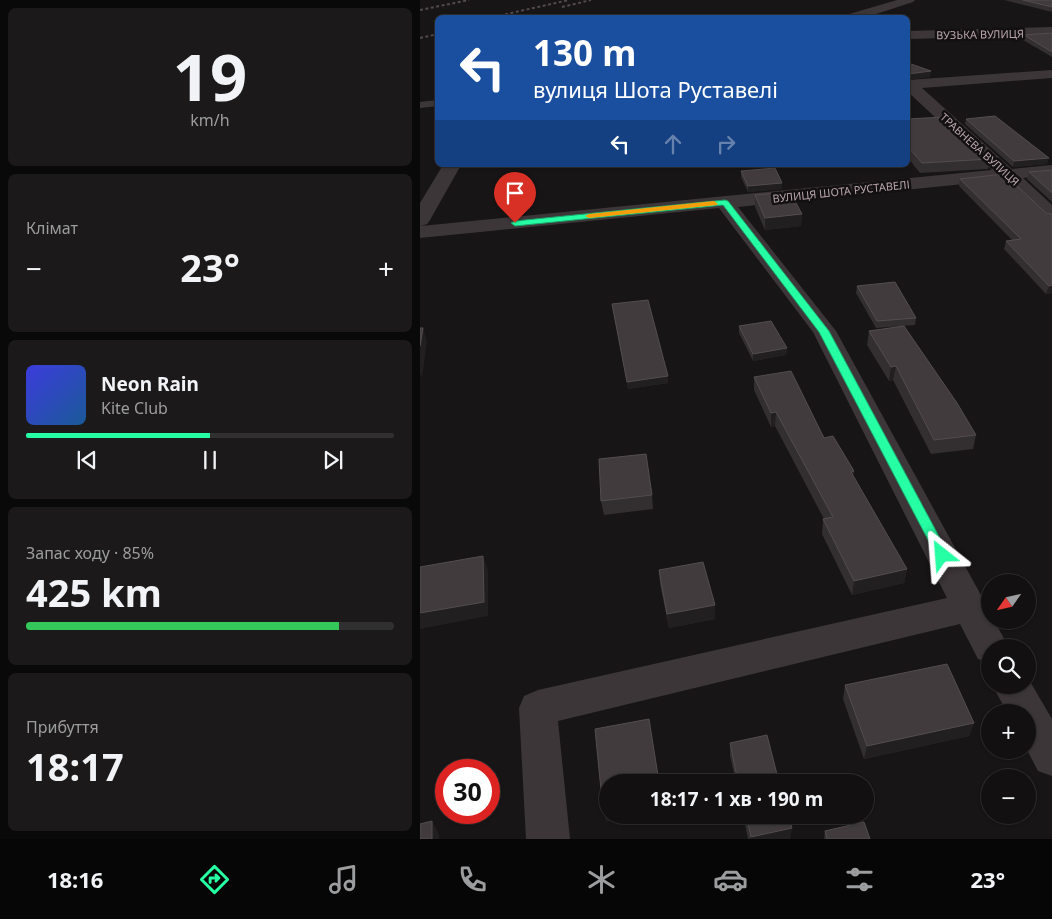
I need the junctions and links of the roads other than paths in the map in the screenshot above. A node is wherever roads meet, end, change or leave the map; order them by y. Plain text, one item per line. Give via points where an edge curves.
1 (909, 0) edge
2 (860, 15) edge
3 (1052, 31) edge
4 (910, 35) edge
5 (1052, 74) edge
6 (910, 85) edge
7 (910, 87) edge
8 (435, 103) edge
9 (420, 105) edge
10 (451, 167) edge
11 (1052, 170) edge
12 (1008, 174) junction
13 (725, 203) junction
14 (1052, 215) edge
15 (421, 220) edge
16 (970, 607) junction
17 (986, 639) edge
18 (1036, 729) edge
19 (1052, 757) edge
20 (548, 839) edge

1 - 2 street
3 - 4 street, ВУЗЬКА ВУЛИЦЯ
5 - 6 street
7 - 12 street, ТРАВНЕВА ВУЛИЦЯ
8 - 9 lane
10 - 15 street
11 - 12 street, ВУЛИЦЯ ШОТА РУСТАВЕЛІ
12 - 13 street, ВУЛИЦЯ ШОТА РУСТАВЕЛІ
12 - 14 street, ТРАВНЕВА ВУЛИЦЯ
13 - 15 street, ВУЛИЦЯ ШОТА РУСТАВЕЛІ
13 - 16 street via 824,331
16 - 17 street
16 - 20 street via 538,708
18 - 19 street

